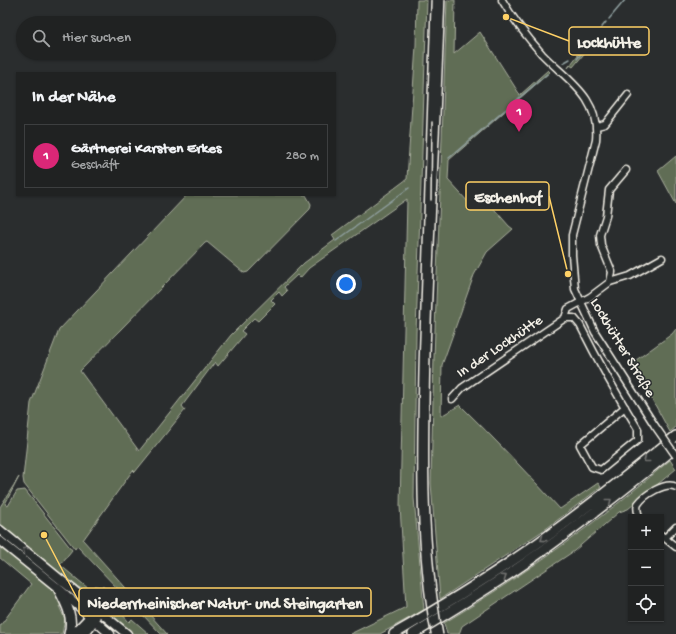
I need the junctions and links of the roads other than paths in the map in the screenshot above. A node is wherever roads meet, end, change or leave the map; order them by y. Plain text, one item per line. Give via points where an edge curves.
1 (502, 0) edge
2 (628, 95) dead end
3 (597, 126) junction
4 (626, 170) dead end
5 (662, 258) dead end
6 (610, 282) junction
7 (580, 303) junction
8 (565, 318) junction
9 (452, 399) dead end
10 (625, 407) junction
11 (676, 436) edge
12 (676, 447) edge
13 (676, 456) edge
14 (676, 487) edge
15 (638, 514) edge
16 (676, 527) edge
17 (0, 530) edge
18 (664, 536) edge
19 (664, 538) edge
20 (0, 541) edge
21 (676, 547) edge
22 (50, 576) junction
23 (58, 588) junction
24 (472, 599) junction
25 (98, 609) junction
26 (92, 618) junction
27 (69, 634) edge
28 (74, 634) edge
29 (84, 634) edge
30 (110, 634) edge
31 (127, 634) edge
32 (394, 634) edge
33 (413, 634) edge
34 (425, 634) edge

1 - 3 street, Lockhütter Straße via 542,54 585,97 592,108
2 - 3 street via 605,124
3 - 7 street, Lockhütter Straße via 587,181 572,235 573,274
4 - 6 street via 609,190 606,216 600,235 612,272
5 - 6 street, In der Lockhütte via 630,276
6 - 7 street, In der Lockhütte
7 - 8 street, In der Lockhütte via 568,309
7 - 13 street, Lockhütter Straße, bridge via 599,339
8 - 9 street, In der Lockhütte via 462,388
8 - 10 street, In der Lockhütte via 574,318 580,325 604,373
10 - 10 street, In der Lockhütte via 638,429 638,440 600,470 592,467 580,445
11 -> 32 highway via 526,552 469,590
24 -> 12 highway via 579,524
14 - 15 street via 666,484 657,489 638,504
16 - 18 street
22 -> 17 main road
19 - 21 street
20 - 22 main road
22 - 23 main road
22 - 25 main road
23 - 26 main road
23 - 27 highway via 71,620
24 - 33 highway
24 - 34 highway
25 - 26 highway
25 - 31 main road
26 - 28 highway
26 - 29 highway
26 - 30 main road

